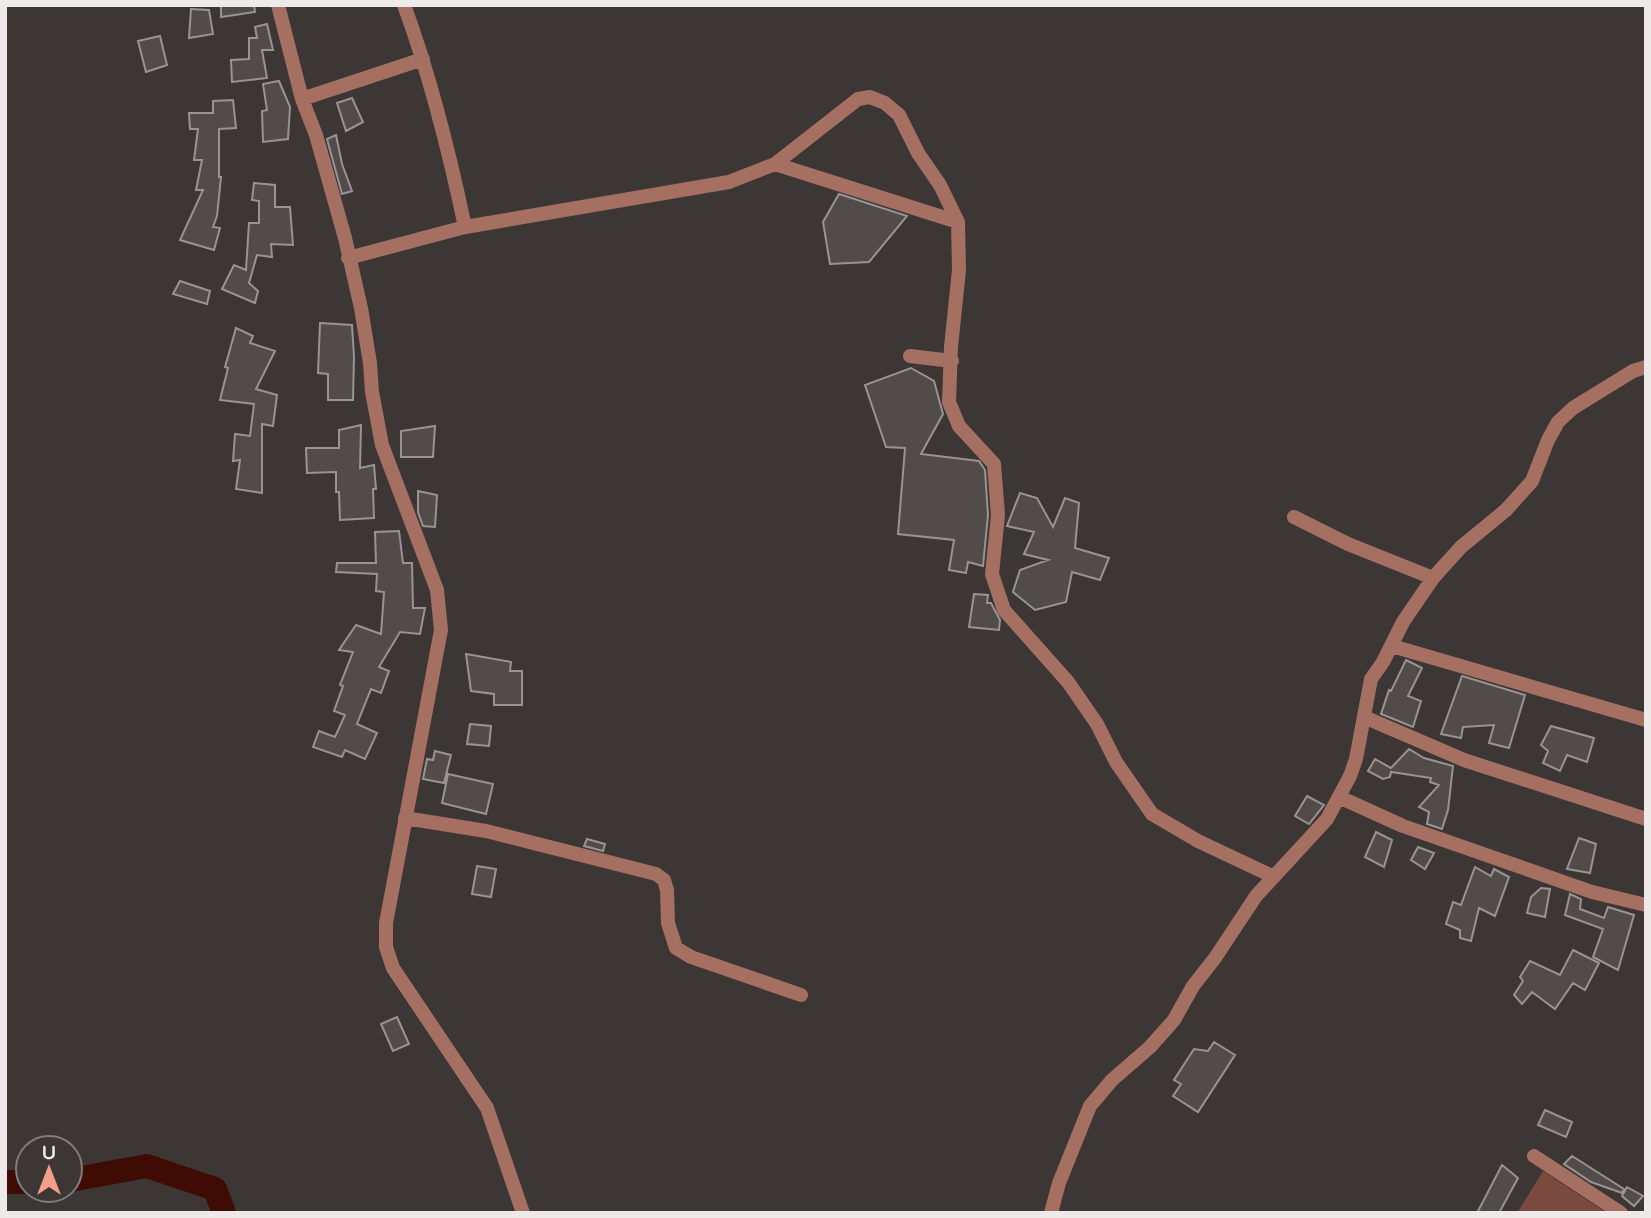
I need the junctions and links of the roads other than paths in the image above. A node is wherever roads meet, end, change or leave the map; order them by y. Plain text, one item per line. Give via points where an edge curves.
1 (278, 5) edge
2 (404, 5) edge
3 (423, 59) junction
4 (302, 99) junction
5 (775, 164) junction
6 (958, 222) junction
7 (465, 227) junction
8 (348, 258) junction
9 (910, 356) dead end
10 (952, 361) junction
11 (1646, 367) edge
12 (1294, 517) dead end
13 (1433, 578) junction
14 (1392, 646) junction
15 (1364, 717) junction
16 (1646, 720) edge
17 (1339, 797) junction
18 (405, 818) junction
19 (1646, 819) edge
20 (1272, 876) junction
21 (1646, 905) edge
22 (801, 995) dead end
23 (1534, 1156) dead end
24 (523, 1213) edge
25 (1051, 1213) edge
26 (1621, 1213) edge

1 - 4 street
2 - 3 street
3 - 4 street
3 - 7 street via 448,143
4 - 8 street
5 - 6 street
5 - 6 street via 846,107 870,97 899,115
5 - 7 street via 729,182
6 - 10 street
7 - 8 street
8 - 18 street via 361,308 382,445 441,610 441,631
9 - 10 street
10 - 20 street via 949,402 959,426 994,464 998,515 992,574 1004,610 1068,682 1152,814
11 - 13 street via 1573,408 1558,422 1532,481
12 - 13 street
13 - 14 street
14 - 15 street via 1371,679
14 - 16 street
15 - 17 street via 1356,759
15 - 19 street via 1464,760
17 - 20 street via 1315,833
17 - 21 street via 1403,826 1592,892
18 - 22 street via 486,831 656,874 667,890 668,923 676,948
18 - 24 street via 386,947 393,968 487,1108
20 - 25 street via 1174,1020 1090,1106
23 - 26 street

